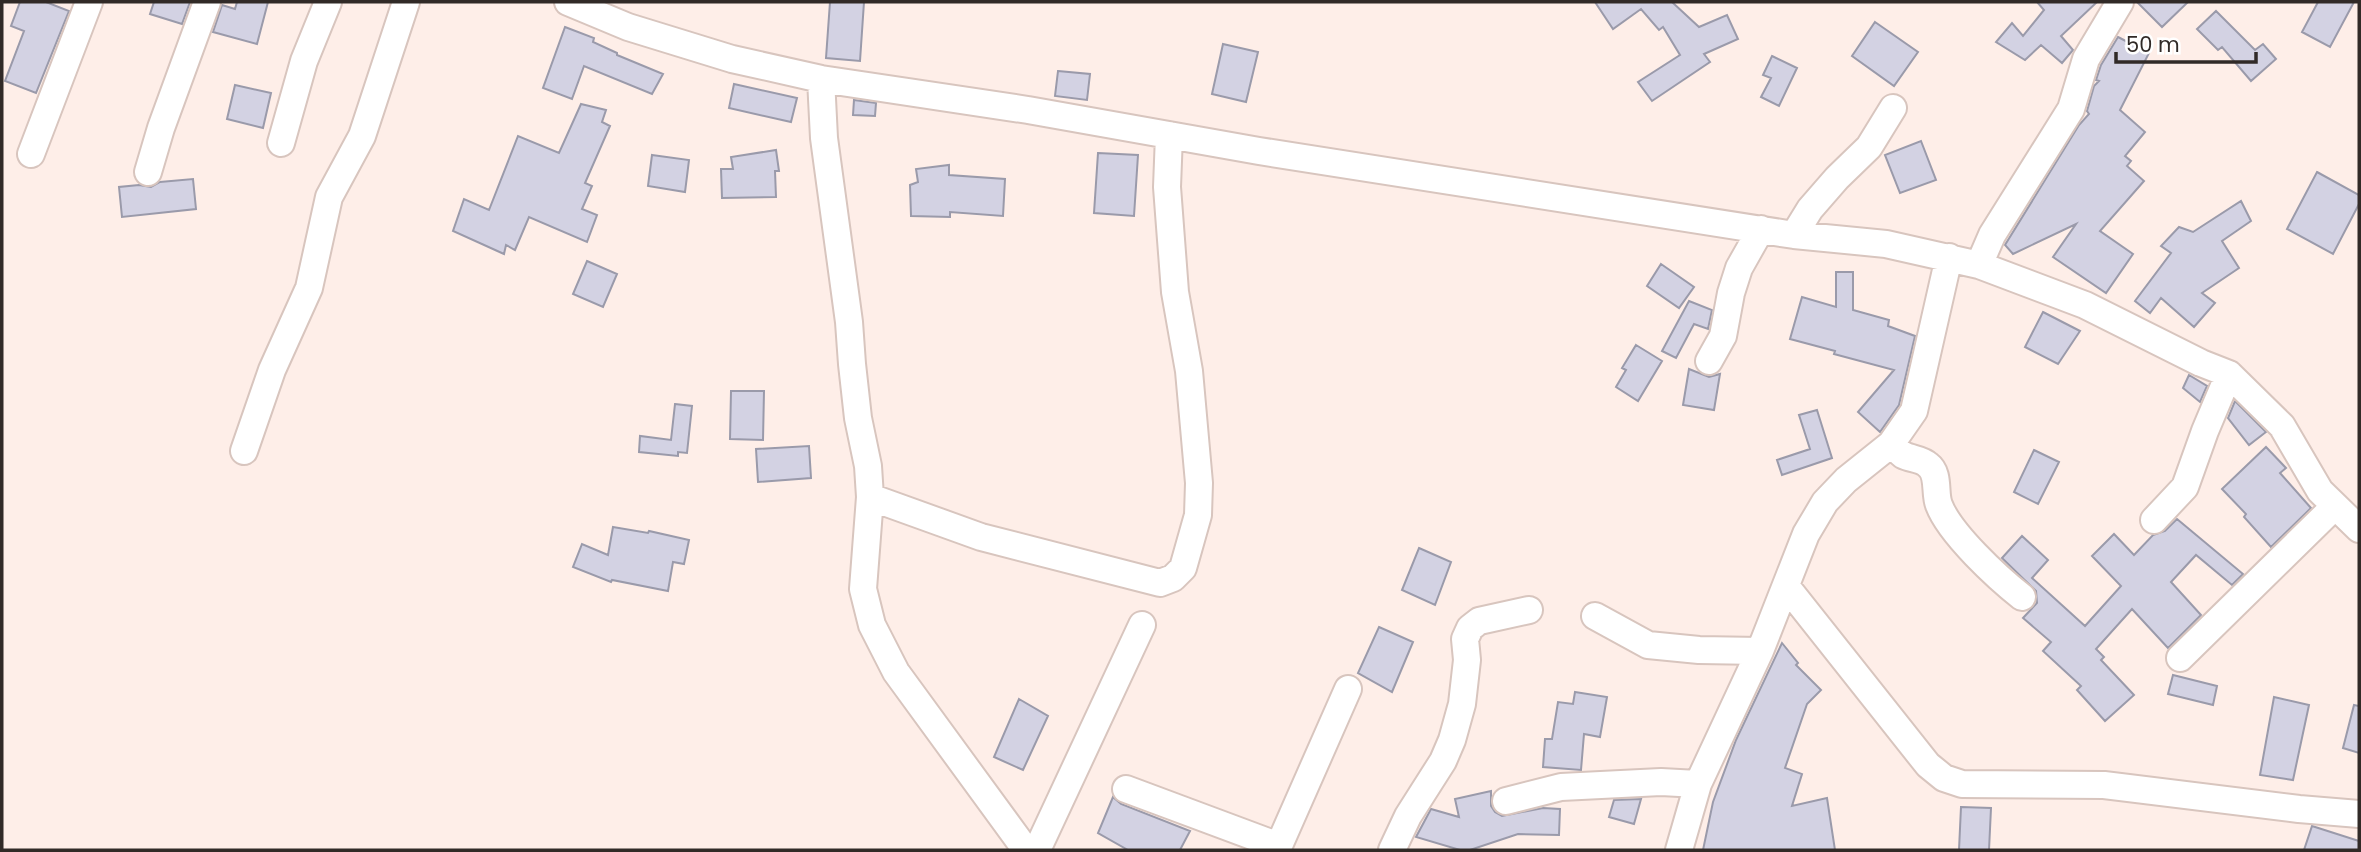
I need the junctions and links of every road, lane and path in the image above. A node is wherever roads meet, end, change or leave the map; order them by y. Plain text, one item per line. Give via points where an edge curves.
1 (89, 2) edge
2 (207, 2) edge
3 (328, 2) edge
4 (406, 2) edge
5 (568, 2) edge
6 (2120, 2) edge
7 (821, 79) junction
8 (1893, 108) dead end
9 (1169, 135) junction
10 (281, 143) dead end
11 (31, 154) dead end
12 (148, 172) dead end
13 (1761, 229) junction
14 (1794, 235) junction
15 (1949, 257) junction
16 (1979, 265) junction
17 (1709, 361) dead end
18 (2230, 374) junction
19 (1892, 444) junction
20 (244, 451) dead end
21 (870, 497) junction
22 (2335, 506) junction
23 (2154, 520) dead end
24 (2359, 529) edge
25 (1786, 586) junction
26 (2022, 597) dead end
27 (1529, 610) dead end
28 (1595, 615) dead end
29 (1142, 625) dead end
30 (1760, 651) junction
31 (2180, 658) dead end
32 (1348, 689) dead end
33 (1698, 784) junction
34 (1126, 789) dead end
35 (1506, 801) dead end
36 (2359, 814) edge
37 (1278, 848) edge
38 (1026, 850) edge
39 (1037, 850) edge
40 (1392, 850) edge
41 (1679, 850) edge

1 - 11 street
2 - 12 street
3 - 10 street via 304,61
4 - 20 street via 362,136 329,197 309,288 272,370
5 - 7 street via 628,27 732,59
6 - 16 street via 2086,58 2071,109 1992,234
7 - 9 street
7 - 21 street via 824,138
8 - 14 street via 1869,147 1810,209
9 - 13 street
9 - 21 street via 1167,187 1175,292 1189,372 1199,484 1198,515 1183,568 1160,583 981,537
13 - 14 street
13 - 17 street via 1739,268 1723,336
14 - 15 street via 1886,243
15 - 16 street
15 - 19 street via 1914,411
16 - 18 street via 2085,305
18 - 22 street via 2282,426 2320,491
18 - 23 street via 2185,487
19 - 25 street via 1825,502 1805,534
19 - 26 street via 1929,465 1935,474 1939,506 1952,525 1997,578
21 - 38 street via 863,589 872,625 896,672
22 - 24 street
22 - 31 street
25 - 30 street
25 - 36 street via 1928,765 1944,778 1962,784 2104,785
27 - 40 street via 1479,621 1470,628 1465,639 1462,704 1452,740
28 - 30 street via 1648,645
29 - 39 street
30 - 33 street
32 - 37 street
33 - 35 street via 1561,787
33 - 41 street
34 - 37 street

